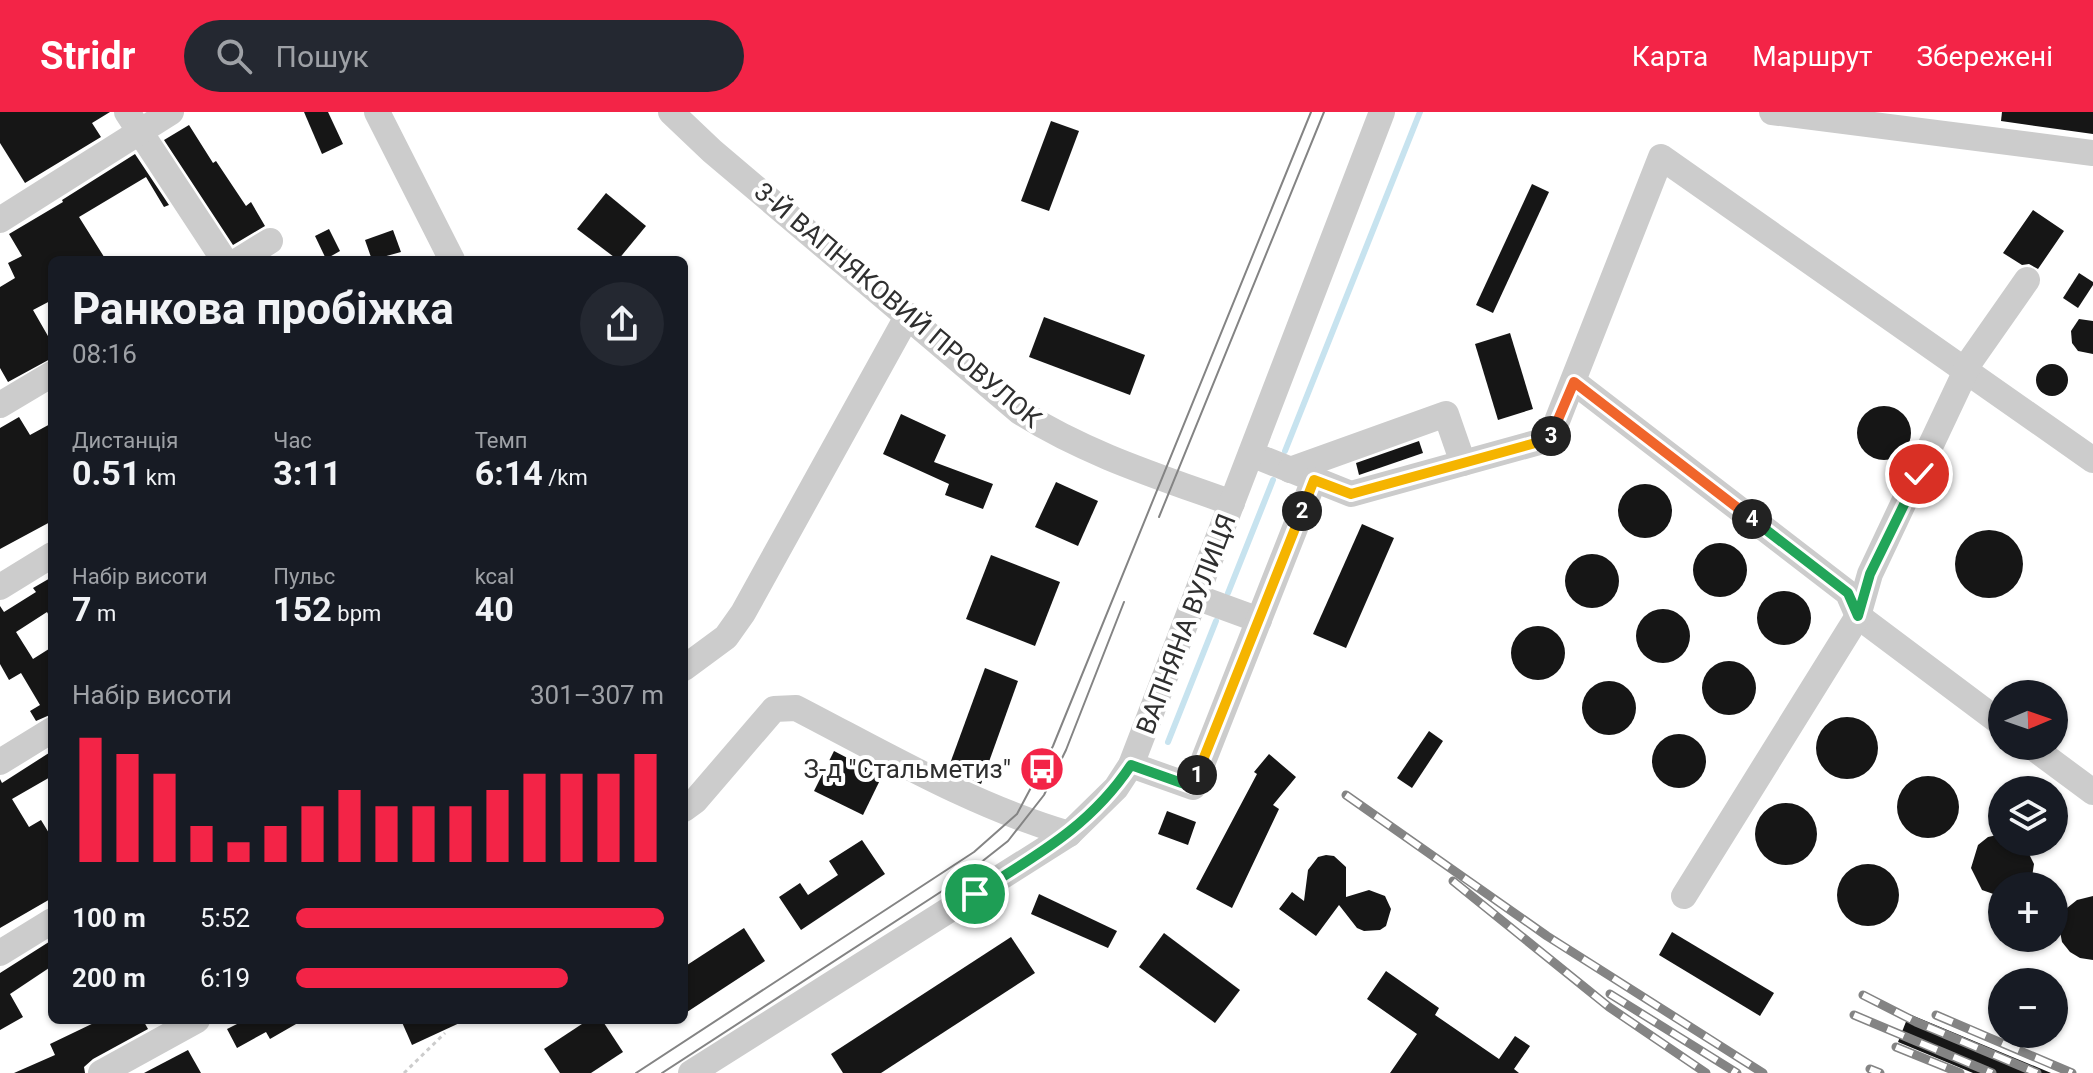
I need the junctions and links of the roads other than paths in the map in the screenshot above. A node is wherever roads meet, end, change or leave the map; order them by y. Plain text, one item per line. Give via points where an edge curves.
1 (171, 112) edge
2 (377, 112) edge
3 (671, 112) edge
4 (1382, 112) edge
5 (1772, 112) edge
6 (134, 122) edge
7 (2093, 153) edge
8 (0, 220) edge
9 (270, 241) dead end
10 (221, 256) edge
11 (246, 256) edge
12 (450, 256) edge
13 (2027, 280) dead end
14 (908, 315) junction
15 (1967, 373) junction
16 (48, 376) edge
17 (1574, 382) junction
18 (0, 405) edge
19 (1251, 454) junction
20 (2093, 460) edge
21 (1463, 463) junction
22 (1290, 470) junction
23 (1314, 480) junction
24 (1232, 503) junction
25 (48, 557) edge
26 (0, 587) edge
27 (1196, 597) junction
28 (1858, 616) junction
29 (1259, 620) junction
30 (688, 659) edge
31 (1988, 714) edge
32 (48, 732) edge
33 (2050, 760) edge
34 (0, 762) edge
35 (1131, 765) junction
36 (2093, 792) edge
37 (688, 806) edge
38 (1069, 834) junction
39 (1684, 896) dead end
40 (48, 923) edge
41 (0, 953) edge
42 (190, 1024) edge
43 (101, 1073) edge
44 (691, 1073) edge

1 - 6 street
2 - 12 street
3 - 14 street, 3-Й ВАПНЯКОВИЙ ПРОВУЛОК
4 - 19 street, ВАПНЯНА ВУЛИЦЯ
5 - 7 street
6 - 8 street
6 - 10 street
9 - 11 street
13 - 15 street
14 - 24 street, 3-Й ВАПНЯКОВИЙ ПРОВУЛОК via 1020,412 1055,434
14 - 30 street via 743,613 726,637
15 - 17 street via 1661,157
15 - 20 street
15 - 28 street via 1870,574
16 - 18 street
17 - 21 street via 1550,439
17 - 28 street via 1848,593
19 - 22 street
19 - 24 street, ВАПНЯНА ВУЛИЦЯ
21 - 22 street via 1446,414
21 - 23 street via 1351,494
22 - 23 street
23 - 29 street
24 - 27 street, ВАПНЯНА ВУЛИЦЯ
25 - 26 street
27 - 29 street
27 - 35 street, ВАПНЯНА ВУЛИЦЯ
28 - 31 street
28 - 39 street
29 - 35 street via 1193,787
32 - 34 street
33 - 36 street
35 - 38 street, ВАПНЯНА ВУЛИЦЯ via 1097,809
37 - 38 street via 774,709 786,706 971,797
38 - 44 street, ВАПНЯНА ВУЛИЦЯ
40 - 41 street
42 - 43 street

